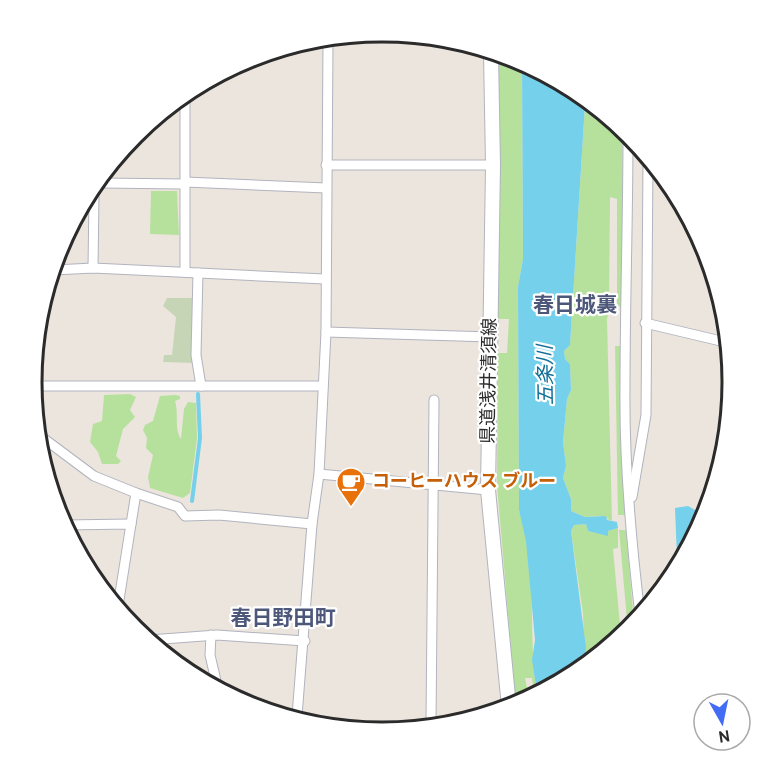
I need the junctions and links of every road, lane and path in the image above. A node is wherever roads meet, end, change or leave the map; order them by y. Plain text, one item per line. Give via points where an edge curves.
1 (328, 47) edge
2 (490, 60) edge
3 (185, 105) edge
4 (628, 148) edge
5 (326, 165) junction
6 (493, 165) junction
7 (648, 170) edge
8 (106, 183) edge
9 (185, 183) junction
10 (326, 188) junction
11 (94, 202) edge
12 (93, 268) junction
13 (61, 270) edge
14 (185, 272) junction
15 (198, 273) junction
16 (325, 279) junction
17 (645, 323) junction
18 (326, 332) junction
19 (490, 337) junction
20 (719, 341) edge
21 (42, 386) edge
22 (201, 386) junction
23 (323, 386) junction
24 (434, 400) dead end
25 (48, 442) edge
26 (319, 474) junction
27 (433, 485) junction
28 (488, 490) junction
29 (136, 493) junction
30 (629, 507) junction
31 (131, 524) junction
32 (312, 524) junction
33 (74, 525) edge
34 (119, 598) edge
35 (639, 605) edge
36 (211, 635) junction
37 (159, 639) edge
38 (305, 641) junction
39 (215, 678) edge
40 (508, 697) edge
41 (298, 711) edge
42 (431, 718) edge

1 - 5 street
2 - 6 main road, 県道浅井清須線
3 - 9 street
4 - 30 street via 625,389
5 - 6 street
5 - 10 street
6 - 19 main road, 県道浅井清須線
7 - 17 street
8 - 9 street
9 - 10 street
9 - 14 street
10 - 16 street
11 - 12 street
12 - 13 street
12 - 14 street
14 - 15 street
15 - 16 street
15 - 22 street via 196,355
16 - 18 street
17 - 20 street
17 - 30 street via 646,415
18 - 19 street
18 - 23 street
19 - 28 main road, 県道浅井清須線
21 - 22 street
22 - 23 street
23 - 26 street
24 - 27 street
25 - 29 street via 94,476
26 - 27 street
26 - 32 street
27 - 28 street
27 - 42 street
28 - 40 main road, 県道浅井清須線
29 - 31 street
29 - 32 street via 178,507 185,516 219,515
30 - 35 street
31 - 33 street
31 - 34 street
32 - 38 street
36 - 37 street
36 - 38 street
36 - 39 street via 210,655
38 - 41 street

